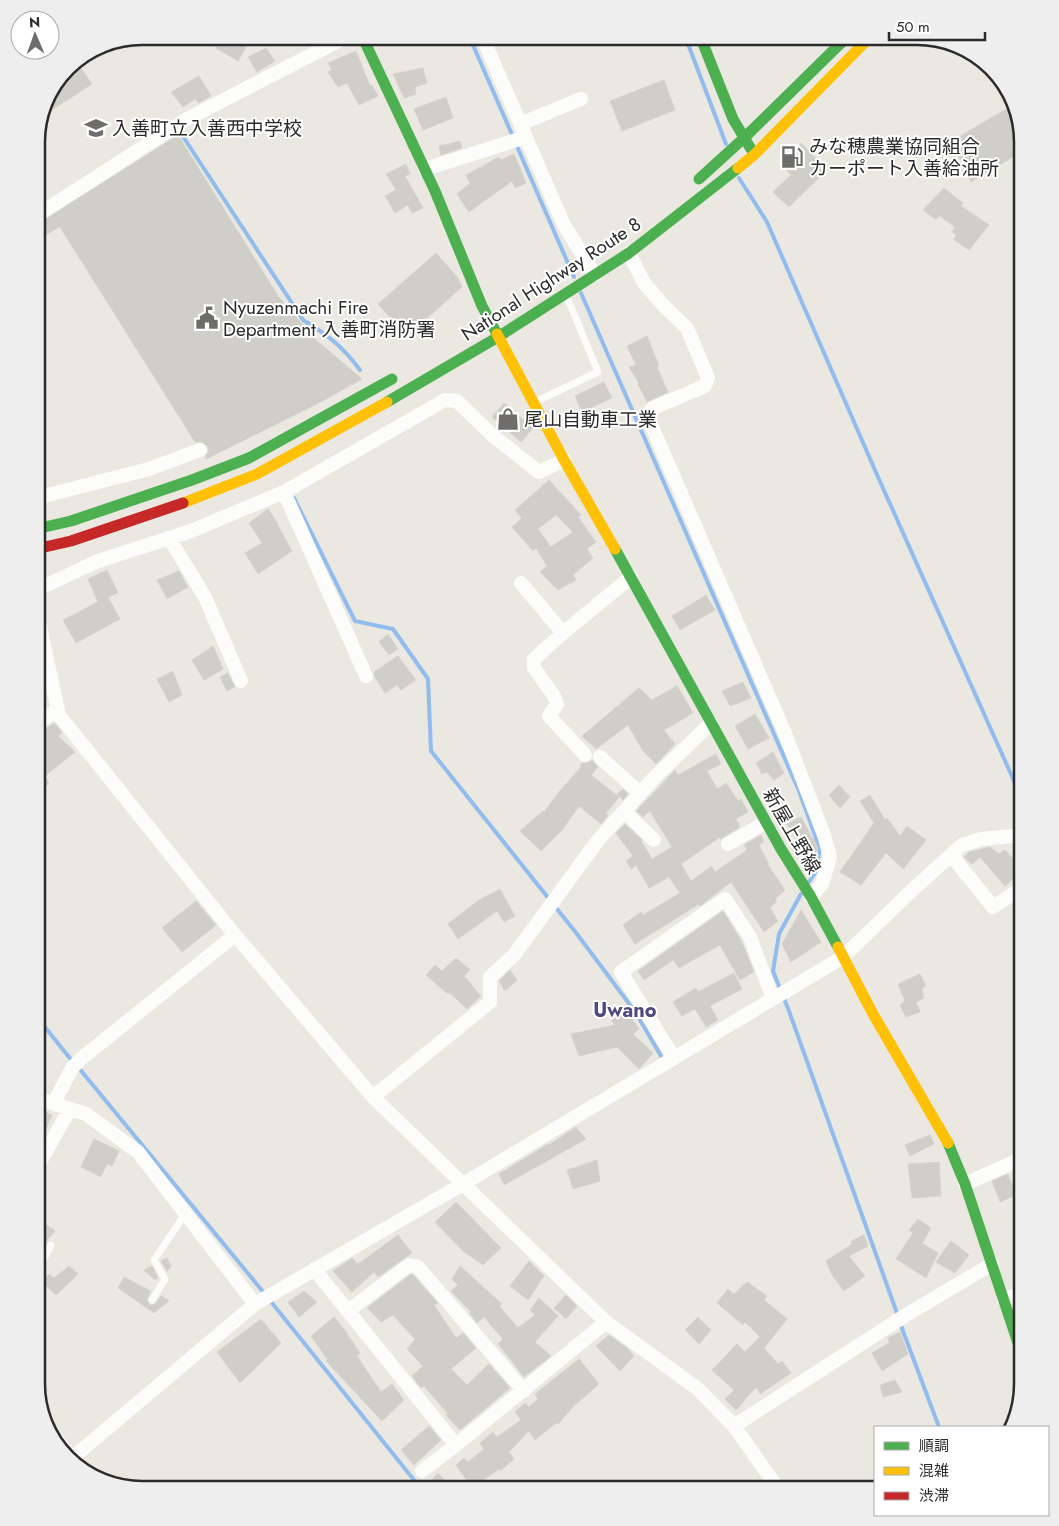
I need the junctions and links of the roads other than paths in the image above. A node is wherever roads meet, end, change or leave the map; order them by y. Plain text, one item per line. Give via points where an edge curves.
1 (330, 45) edge
2 (366, 45) edge
3 (486, 45) edge
4 (704, 45) edge
5 (839, 45) edge
6 (862, 45) edge
7 (581, 99) dead end
8 (520, 124) junction
9 (526, 137) junction
10 (744, 138) junction
11 (754, 155) junction
12 (425, 169) junction
13 (689, 187) dead end
14 (45, 210) edge
15 (629, 253) junction
16 (595, 275) junction
17 (566, 294) junction
18 (498, 336) junction
19 (401, 374) dead end
20 (533, 403) junction
21 (200, 450) dead end
22 (564, 460) junction
23 (284, 492) junction
24 (45, 496) edge
25 (45, 527) edge
26 (169, 538) junction
27 (45, 547) edge
28 (631, 578) junction
29 (521, 583) dead end
30 (45, 587) edge
31 (563, 633) junction
32 (45, 650) edge
33 (366, 676) dead end
34 (241, 681) dead end
35 (58, 709) junction
36 (45, 718) edge
37 (711, 723) junction
38 (585, 755) dead end
39 (600, 757) dead end
40 (640, 793) junction
41 (624, 811) junction
42 (766, 822) junction
43 (1014, 835) edge
44 (654, 840) dead end
45 (728, 844) dead end
46 (952, 855) junction
47 (1014, 893) edge
48 (811, 897) junction
49 (236, 935) junction
50 (843, 957) junction
51 (773, 999) junction
52 (674, 1058) junction
53 (372, 1097) junction
54 (45, 1100) edge
55 (54, 1103) junction
56 (70, 1109) junction
57 (45, 1153) edge
58 (1014, 1162) edge
59 (462, 1184) junction
60 (965, 1184) junction
61 (186, 1214) junction
62 (51, 1245) dead end
63 (45, 1257) edge
64 (992, 1264) junction
65 (314, 1270) junction
66 (1014, 1296) edge
67 (152, 1300) dead end
68 (1004, 1300) junction
69 (255, 1304) junction
70 (348, 1310) junction
71 (606, 1322) junction
72 (1014, 1331) edge
73 (524, 1391) junction
74 (734, 1426) junction
75 (456, 1445) junction
76 (75, 1455) edge
77 (422, 1471) dead end
78 (772, 1481) edge

1 - 14 street via 187,118
2 - 12 main road, 新屋上野線
3 - 8 street
4 - 10 main road via 733,119
5 - 10 main road
6 - 11 main road, National Highway Route 8
7 - 8 street
8 - 9 street
9 - 12 street
9 - 16 street via 564,225
10 - 11 main road
10 - 13 main road
11 - 15 main road, National Highway Route 8
12 - 18 main road, 新屋上野線 via 482,306
15 - 16 main road, National Highway Route 8
15 - 48 street via 644,283 687,328 708,378 705,386 653,408 647,415 784,731 824,835 830,857 822,884
16 - 17 main road, National Highway Route 8
17 - 18 main road, National Highway Route 8
17 - 20 lane via 598,372
18 - 20 main road, 新屋上野線
18 - 27 main road, National Highway Route 8 via 257,474 168,509
19 - 25 main road via 250,458 71,522
20 - 22 main road, 新屋上野線
21 - 24 street via 149,470
22 - 23 street via 539,472 456,401 445,400
22 - 28 main road, 新屋上野線
23 - 26 street
23 - 33 street
26 - 30 street via 98,561
26 - 34 street via 206,597
28 - 31 street
28 - 37 main road, 新屋上野線
29 - 31 street
31 - 38 street via 534,659 534,668 557,704 549,716
32 - 35 street
35 - 36 street
35 - 49 street
37 - 40 street
37 - 42 main road, 新屋上野線
39 - 40 street
40 - 41 street
41 - 44 street
41 - 53 street via 599,839 514,955 490,977 490,1002
42 - 45 street
42 - 48 main road, 新屋上野線
43 - 46 street via 962,845
46 - 47 street via 993,907
46 - 50 street
48 - 50 main road, 新屋上野線
49 - 53 street
49 - 55 street via 82,1058 72,1068
50 - 51 street
50 - 60 main road, 新屋上野線 via 950,1147
51 - 52 street
51 - 52 street via 750,937 725,899 621,972
52 - 59 street
53 - 59 street
54 - 55 street
55 - 56 street
56 - 57 street
56 - 61 street via 86,1114 138,1152
58 - 60 street
59 - 65 street
59 - 71 street
60 - 64 main road, 新屋上野線
61 - 67 lane via 154,1260 164,1279
61 - 69 street
62 - 63 lane
64 - 68 main road, 新屋上野線
64 - 74 street via 906,1315
65 - 69 street
65 - 70 street
66 - 68 street
68 - 72 main road, 新屋上野線
69 - 76 street
70 - 73 street via 409,1265 418,1267
70 - 75 street
71 - 73 street
71 - 74 street via 698,1389
73 - 75 street
74 - 78 street
75 - 77 street

